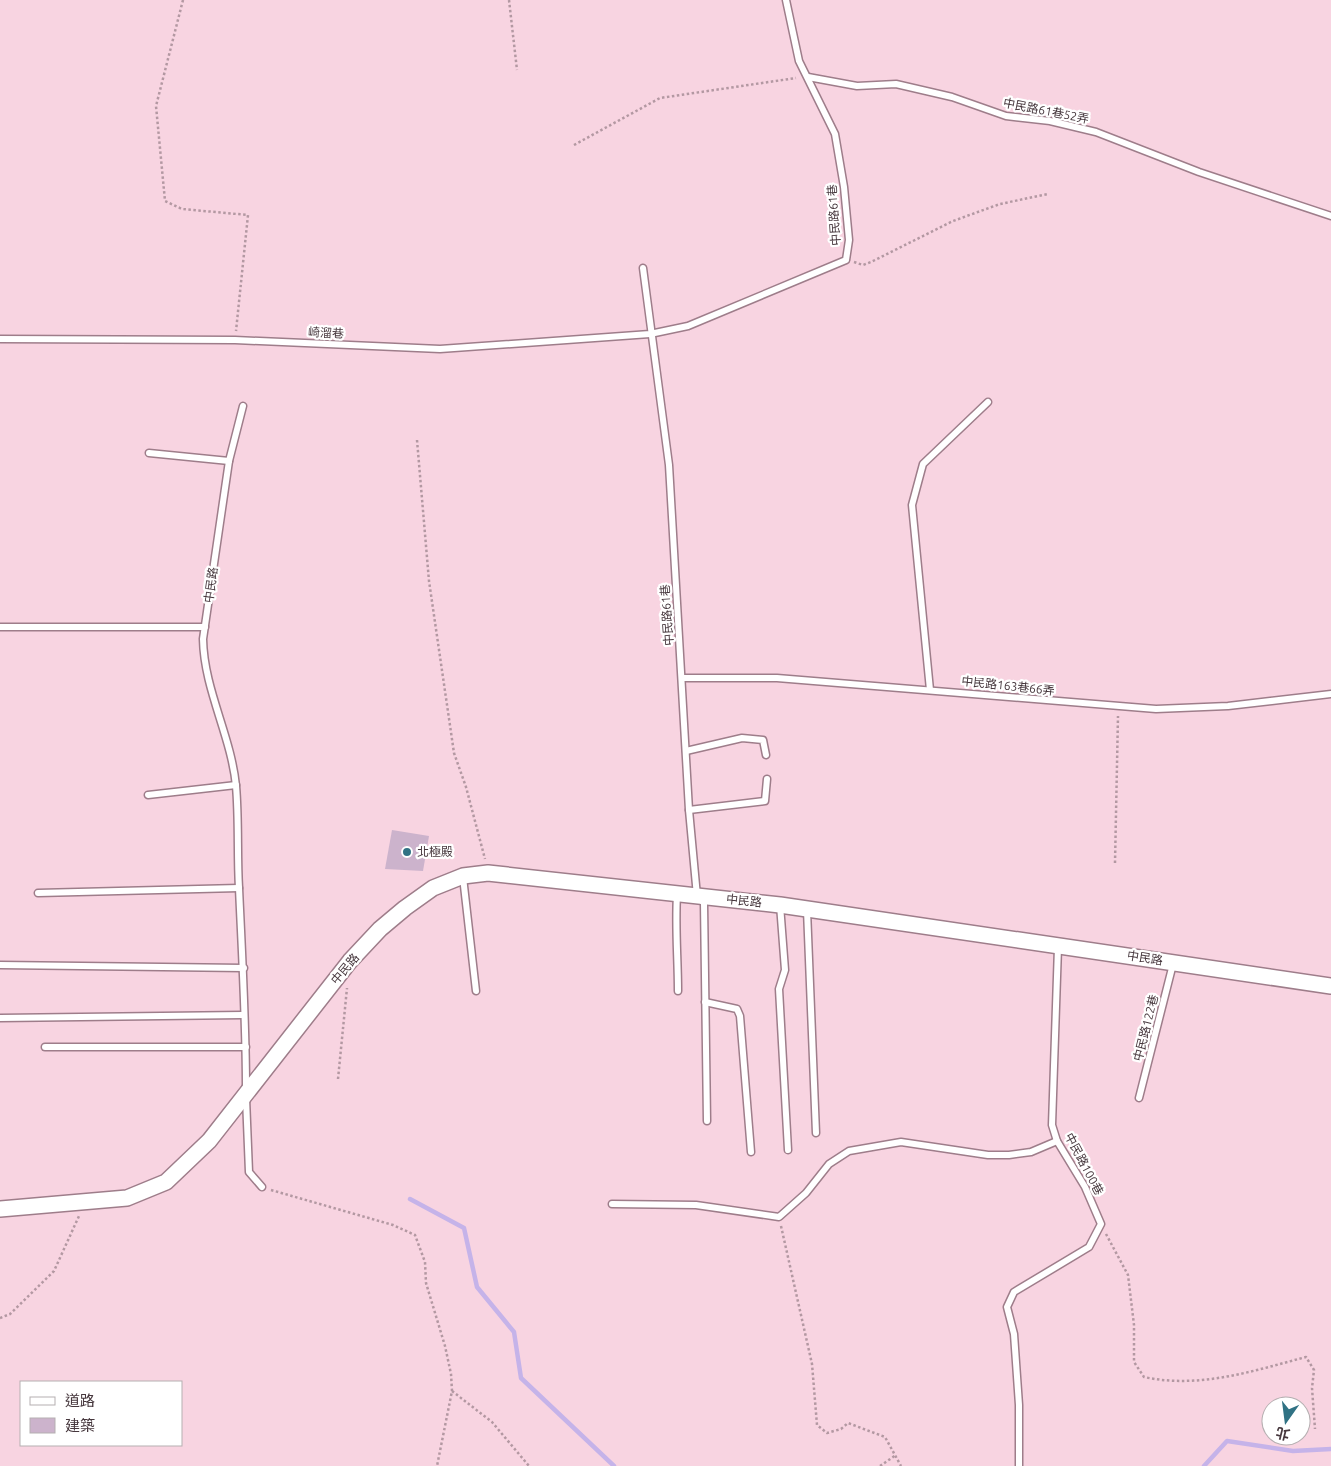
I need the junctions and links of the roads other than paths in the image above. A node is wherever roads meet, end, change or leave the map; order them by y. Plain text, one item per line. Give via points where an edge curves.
1 (786, 0) edge
2 (808, 77) junction
3 (1331, 216) edge
4 (643, 268) dead end
5 (650, 334) junction
6 (0, 339) edge
7 (988, 402) dead end
8 (243, 406) dead end
9 (149, 453) dead end
10 (229, 461) junction
11 (0, 627) edge
12 (204, 627) junction
13 (682, 678) junction
14 (930, 690) junction
15 (1331, 694) edge
16 (686, 751) junction
17 (766, 754) dead end
18 (767, 779) dead end
19 (236, 786) junction
20 (148, 796) dead end
21 (689, 810) junction
22 (463, 876) junction
23 (239, 888) junction
24 (38, 894) dead end
25 (677, 895) junction
26 (697, 896) junction
27 (780, 905) junction
28 (807, 909) junction
29 (1058, 945) junction
30 (1174, 963) junction
31 (0, 965) edge
32 (244, 968) junction
33 (1331, 986) edge
34 (476, 991) dead end
35 (678, 991) dead end
36 (705, 1002) junction
37 (243, 1015) junction
38 (0, 1018) edge
39 (45, 1047) dead end
40 (246, 1047) junction
41 (246, 1092) junction
42 (1139, 1098) dead end
43 (707, 1121) dead end
44 (816, 1133) dead end
45 (1057, 1141) junction
46 (788, 1150) dead end
47 (751, 1152) dead end
48 (262, 1187) road end
49 (612, 1204) dead end
50 (0, 1209) edge
51 (1019, 1466) edge

1 - 2 lane, 中民路61巷 via 799,60
2 - 3 lane, 中民路61巷52弄 via 857,86 896,84 952,97 1006,116 1096,132 1199,172
2 - 5 lane, 中民路61巷 via 835,134 849,240 846,260 688,326
4 - 5 lane, 中民路61巷
5 - 6 lane, 崎溜巷 via 440,349 235,340
5 - 13 lane, 中民路61巷 via 669,465
7 - 14 lane via 923,464 912,505
8 - 10 lane, 中民路
9 - 10 lane
10 - 12 lane, 中民路
11 - 12 lane
12 - 19 lane, 中民路 via 203,662 228,742
13 - 14 lane, 中民路163巷66弄 via 777,678
13 - 16 lane, 中民路61巷
14 - 15 lane, 中民路163巷66弄 via 1156,709 1228,706
16 - 17 lane via 742,738 763,740
16 - 21 lane, 中民路61巷
18 - 21 lane via 765,802
19 - 20 lane
19 - 23 lane, 中民路
21 - 26 lane, 中民路61巷
22 - 25 street, 中民路 via 488,873
22 - 34 lane
22 - 41 street, 中民路 via 433,888 380,930 350,962
23 - 24 lane
23 - 32 lane, 中民路
25 - 26 street, 中民路
25 - 35 lane
26 - 27 street, 中民路
26 - 36 lane, 中民路61巷 via 704,903
27 - 28 street, 中民路
27 - 46 lane via 785,970 779,989
28 - 29 street, 中民路
28 - 44 lane
29 - 30 street, 中民路
29 - 45 lane, 中民路100巷 via 1052,1125
30 - 33 street, 中民路
30 - 42 lane, 中民路122巷
31 - 32 lane
32 - 37 lane, 中民路
36 - 43 lane, 中民路61巷
36 - 47 lane via 730,1006 737,1009 740,1016
37 - 38 lane
37 - 40 lane, 中民路
39 - 40 lane
40 - 41 lane, 中民路
41 - 48 lane, 中民路 via 249,1172
41 - 50 street, 中民路 via 208,1141 166,1182 127,1198
45 - 49 lane via 1031,1152 1009,1155 988,1155 901,1142 849,1151 829,1164 806,1193 779,1217 696,1205
45 - 51 lane, 中民路100巷 via 1085,1187 1101,1224 1089,1247 1014,1292 1007,1307 1014,1334

